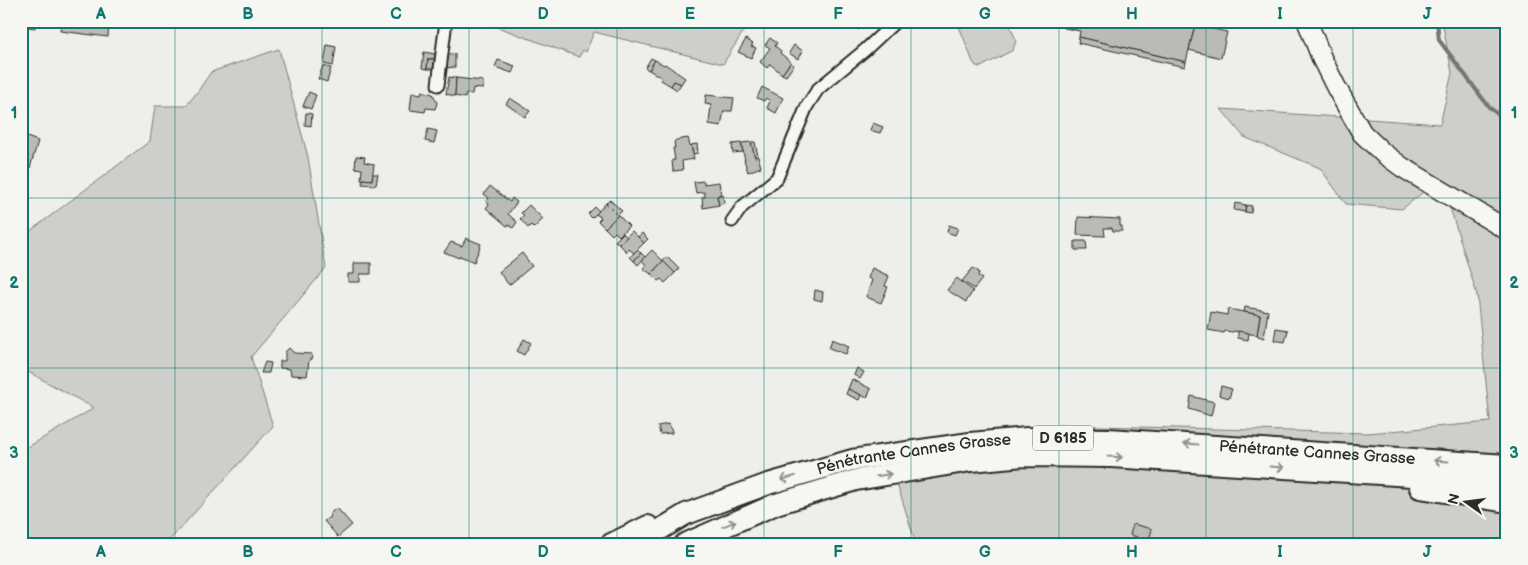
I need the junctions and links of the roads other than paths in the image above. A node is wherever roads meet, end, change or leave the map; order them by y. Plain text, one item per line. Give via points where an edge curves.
1 (446, 21) edge
2 (896, 21) edge
3 (1307, 21) edge
4 (438, 84) dead end
5 (732, 221) dead end
6 (1507, 230) edge
7 (1507, 461) edge
8 (1478, 464) junction
9 (1507, 465) edge
10 (1372, 473) junction
11 (1507, 482) edge
12 (1507, 502) edge
13 (686, 514) junction
14 (611, 544) edge
15 (636, 544) edge
16 (685, 544) edge

1 - 4 street
2 - 5 street via 818,89 807,106 777,178 742,207
3 - 6 main road via 1322,59 1362,133 1402,167
7 - 8 highway
8 - 9 highway, Pénétrante Cannes Grasse / D 6185
8 -> 13 highway, Pénétrante Cannes Grasse / D 6185 via 1108,439 1027,438 852,460 768,484
10 - 11 highway, Pénétrante Cannes Grasse / D 6185
10 - 12 highway via 1417,488
16 -> 10 highway, Pénétrante Cannes Grasse / D 6185 via 776,504 856,480 971,461 1024,456 1111,457
13 - 14 highway via 642,528
13 - 15 highway, Pénétrante Cannes Grasse / D 6185

